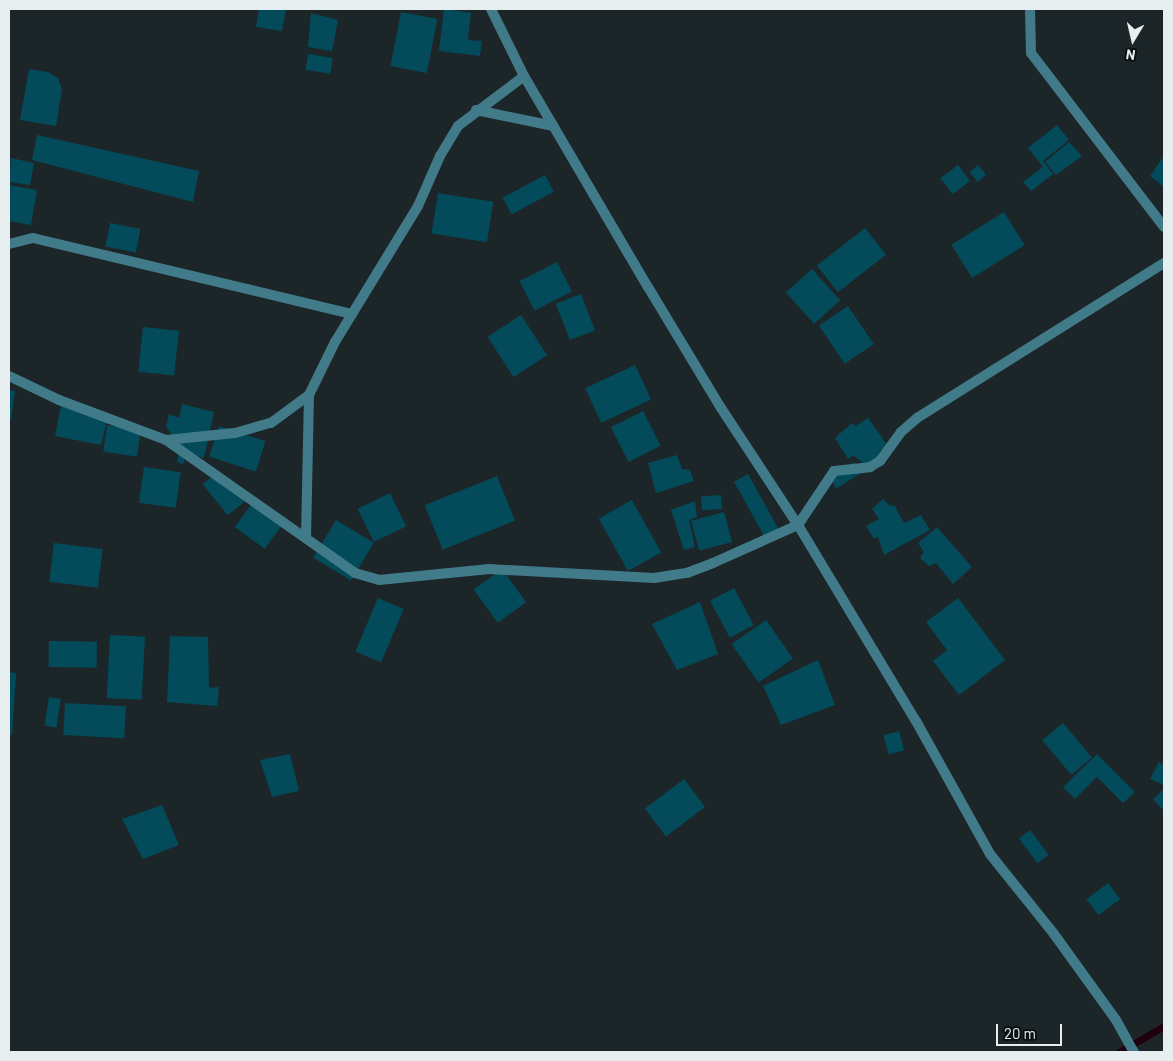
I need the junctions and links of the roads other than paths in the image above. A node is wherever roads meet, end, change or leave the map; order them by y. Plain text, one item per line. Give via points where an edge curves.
1 (491, 9) edge
2 (1030, 9) edge
3 (524, 76) junction
4 (476, 110) junction
5 (554, 126) junction
6 (1164, 227) edge
7 (9, 244) edge
8 (1164, 263) edge
9 (352, 314) junction
10 (9, 376) edge
11 (309, 395) junction
12 (166, 440) junction
13 (798, 525) junction
14 (306, 538) junction
15 (1134, 1052) edge

1 - 3 street
2 - 6 street via 1031,53
3 - 4 street
3 - 5 street
4 - 5 street
4 - 9 street via 458,126 440,156 418,206
5 - 13 street via 721,408
7 - 9 street via 33,238
8 - 13 street via 917,418 900,432 880,461 870,467 834,471
9 - 11 street
10 - 12 street via 59,400
11 - 12 street via 271,423 235,433
11 - 14 street
12 - 14 street
13 - 14 street via 687,573 654,578 489,569 379,580 356,573
13 - 15 street via 916,721 990,854 1116,1020

